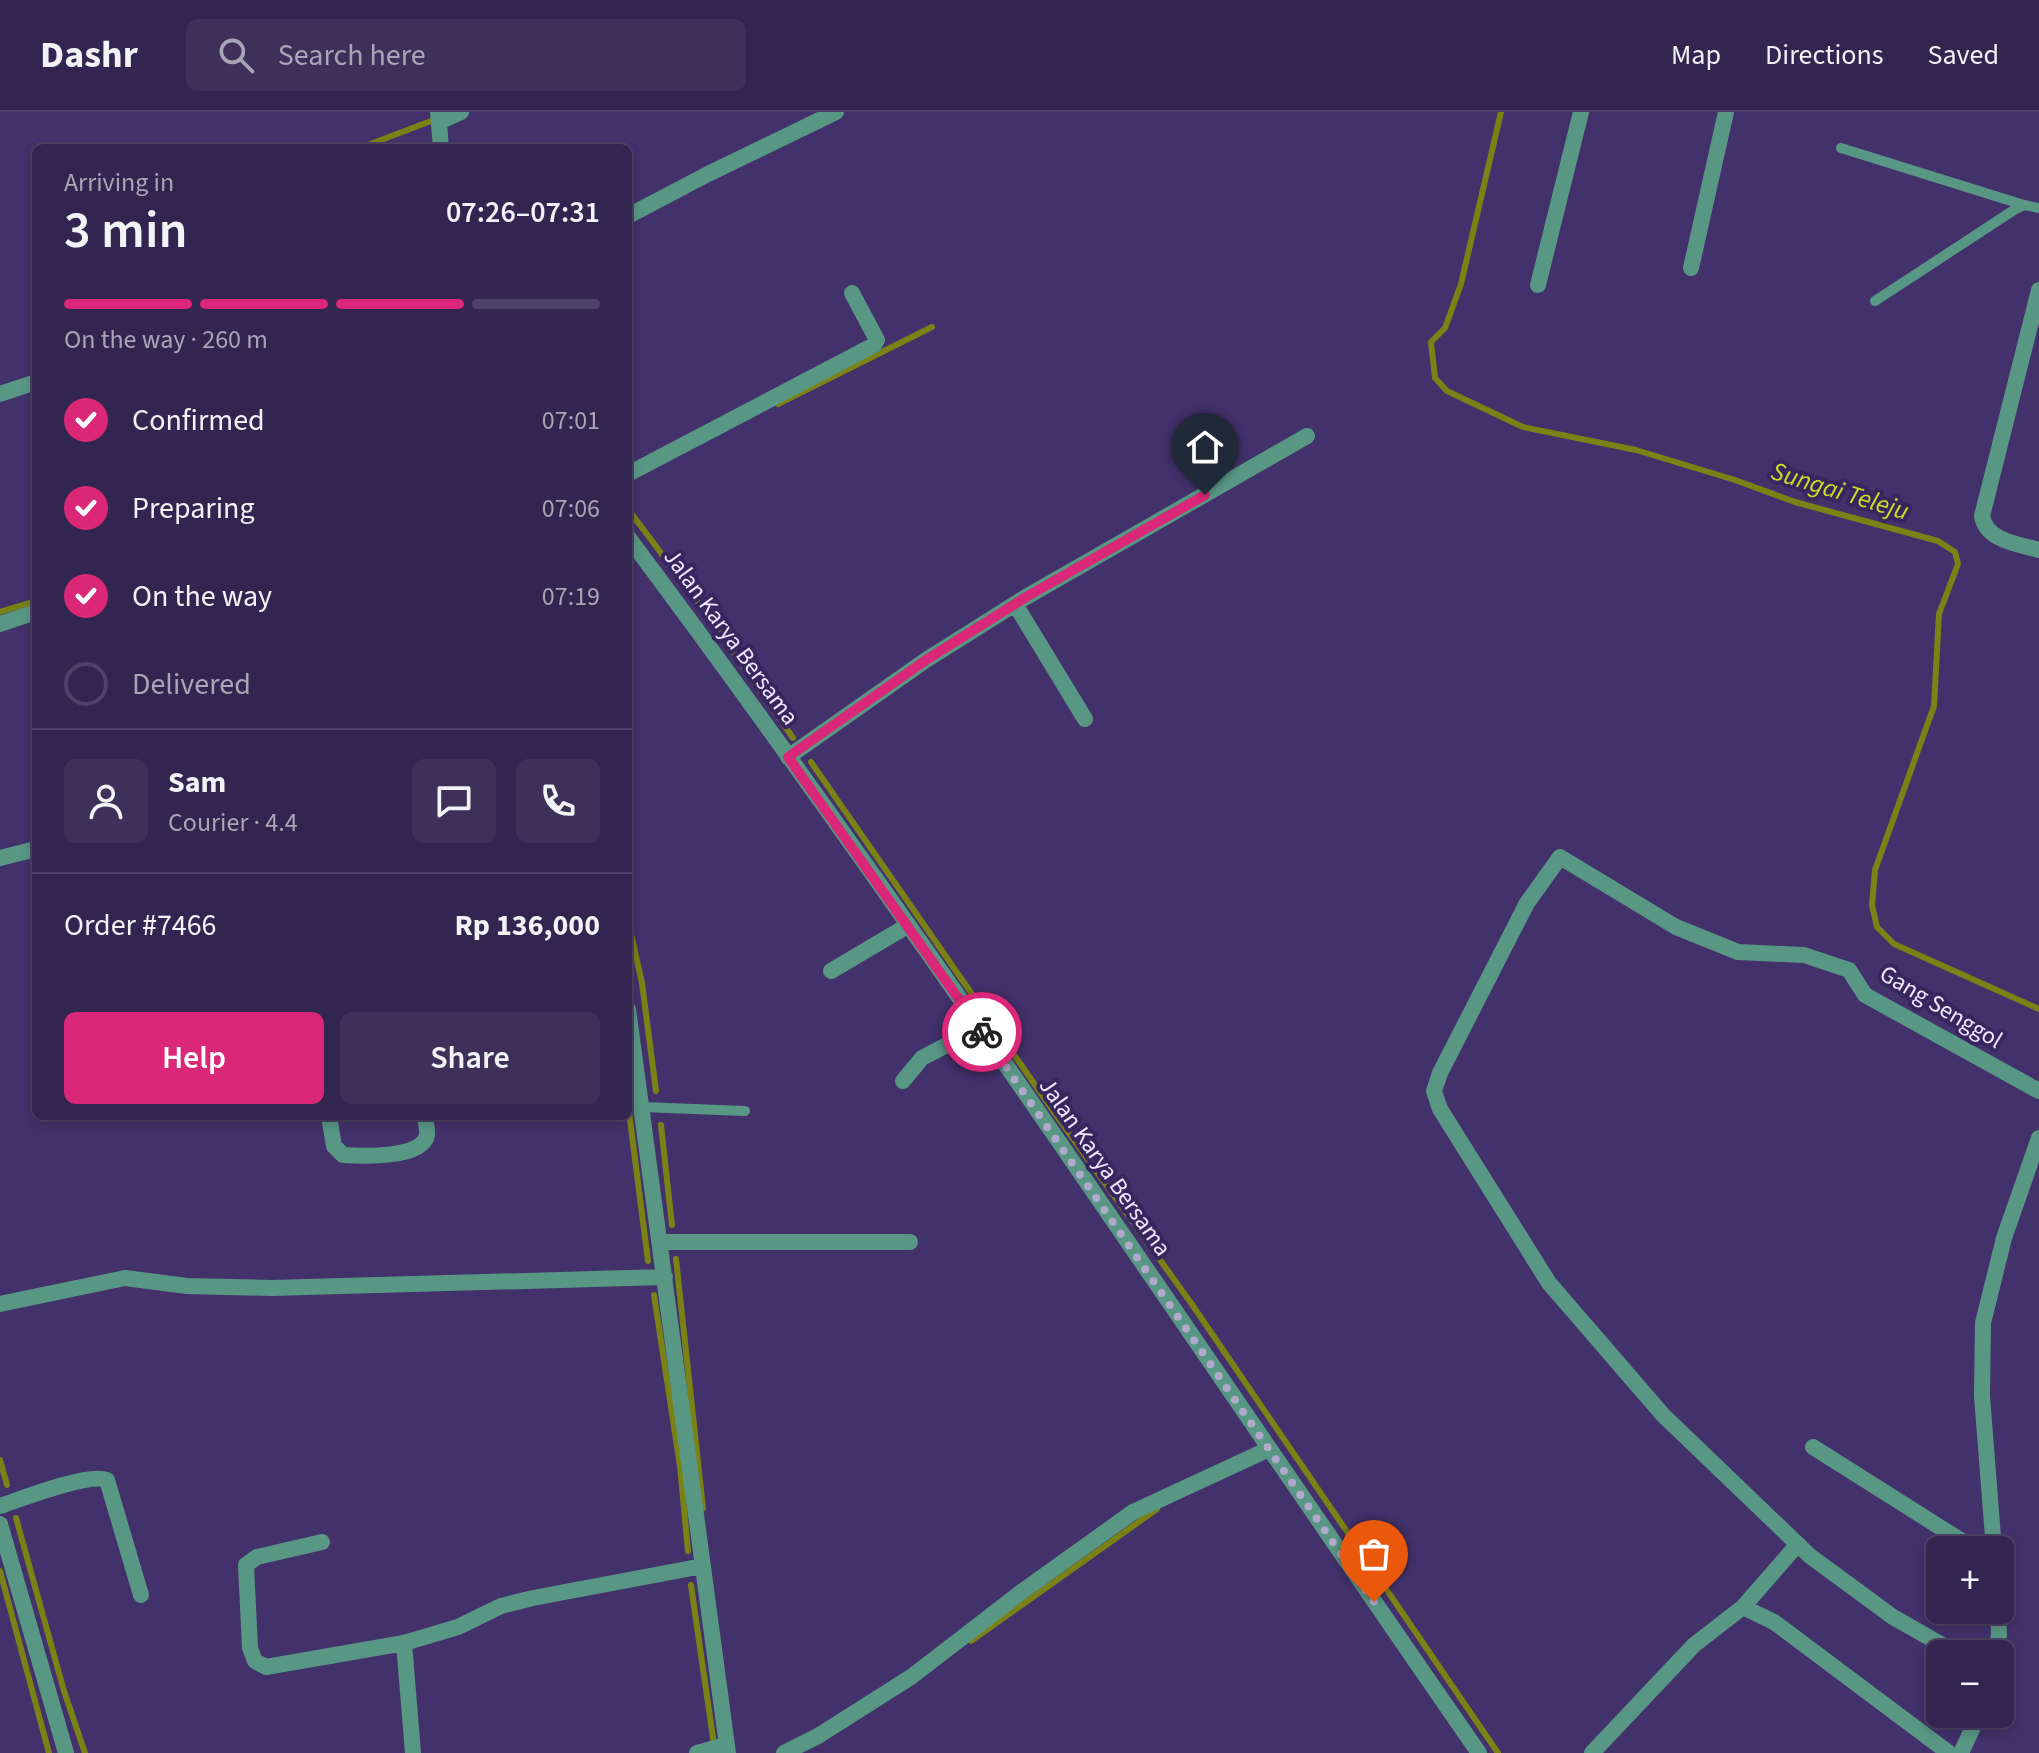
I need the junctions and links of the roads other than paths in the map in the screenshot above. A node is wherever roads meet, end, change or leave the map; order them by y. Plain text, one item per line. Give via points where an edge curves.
1 (461, 112) edge
2 (836, 112) edge
3 (1581, 112) edge
4 (1726, 112) edge
5 (439, 117) edge
6 (441, 144) edge
7 (1841, 148) dead end
8 (2024, 205) junction
9 (2039, 208) edge
10 (632, 214) edge
11 (1691, 268) dead end
12 (1538, 285) dead end
13 (2039, 290) edge
14 (852, 293) dead end
15 (1875, 301) dead end
16 (2034, 329) edge
17 (32, 383) edge
18 (0, 394) edge
19 (1307, 436) dead end
20 (632, 472) edge
21 (632, 542) edge
22 (2039, 550) edge
23 (1015, 604) junction
24 (32, 613) edge
25 (0, 624) edge
26 (1085, 719) dead end
27 (788, 757) junction
28 (32, 850) edge
29 (0, 858) edge
30 (907, 926) junction
31 (831, 971) dead end
32 (979, 1028) junction
33 (632, 1037) edge
34 (903, 1081) dead end
35 (2039, 1091) edge
36 (642, 1107) junction
37 (745, 1111) dead end
38 (330, 1120) edge
39 (426, 1120) edge
40 (2039, 1138) edge
41 (660, 1242) junction
42 (910, 1242) dead end
43 (665, 1277) junction
44 (0, 1304) edge
45 (1813, 1447) dead end
46 (1269, 1449) junction
47 (0, 1506) edge
48 (0, 1524) edge
49 (1954, 1536) edge
50 (1993, 1536) edge
51 (322, 1542) dead end
52 (1798, 1544) junction
53 (703, 1566) junction
54 (141, 1595) dead end
55 (1743, 1607) junction
56 (1933, 1640) edge
57 (404, 1643) junction
58 (1973, 1728) edge
59 (727, 1749) edge
60 (66, 1753) edge
61 (413, 1753) edge
62 (697, 1753) edge
63 (784, 1753) edge
64 (1479, 1753) edge
65 (1592, 1753) edge
66 (1949, 1753) edge
67 (1961, 1753) edge

1 - 5 street
2 - 10 street
3 - 12 street
4 - 11 street
5 - 6 street
7 - 8 lane
8 - 9 lane
8 - 15 lane
13 - 16 street
14 - 20 street via 874,332 874,345
16 - 22 street via 1982,516 2000,538
17 - 18 street
19 - 23 street
21 - 27 street, Jalan Karya Bersama
23 - 26 street
23 - 27 street
24 - 25 street
27 - 30 street, Jalan Karya Bersama
28 - 29 street
30 - 31 street
30 - 32 street, Jalan Karya Bersama
32 - 34 street via 922,1058
32 - 46 street, Jalan Karya Bersama
33 - 36 street
35 - 52 street, Gang Senggol via 1865,995 1849,970 1804,955 1738,952 1676,927 1560,857 1527,903 1440,1073 1434,1091 1440,1109 1549,1283 1663,1415
36 - 37 lane
36 - 41 street
38 - 39 street via 334,1146 343,1155 372,1156 408,1152 422,1144 428,1135
40 - 50 street via 2004,1238 1983,1323 1982,1396
41 - 42 street
41 - 43 street
43 - 44 street via 272,1288 125,1278
43 - 53 street
45 - 49 street
46 - 63 street via 1133,1512 911,1677
46 - 64 street, Jalan Karya Bersama
47 - 54 street via 98,1477 107,1480
48 - 60 street
51 - 57 street via 257,1557 246,1565 255,1661 266,1667
52 - 55 street
52 - 56 street via 1893,1617
53 - 57 street via 512,1603
53 - 59 street
55 - 65 street via 1678,1661
55 - 66 street via 1774,1622
57 - 61 street
58 - 67 street
59 - 62 street

